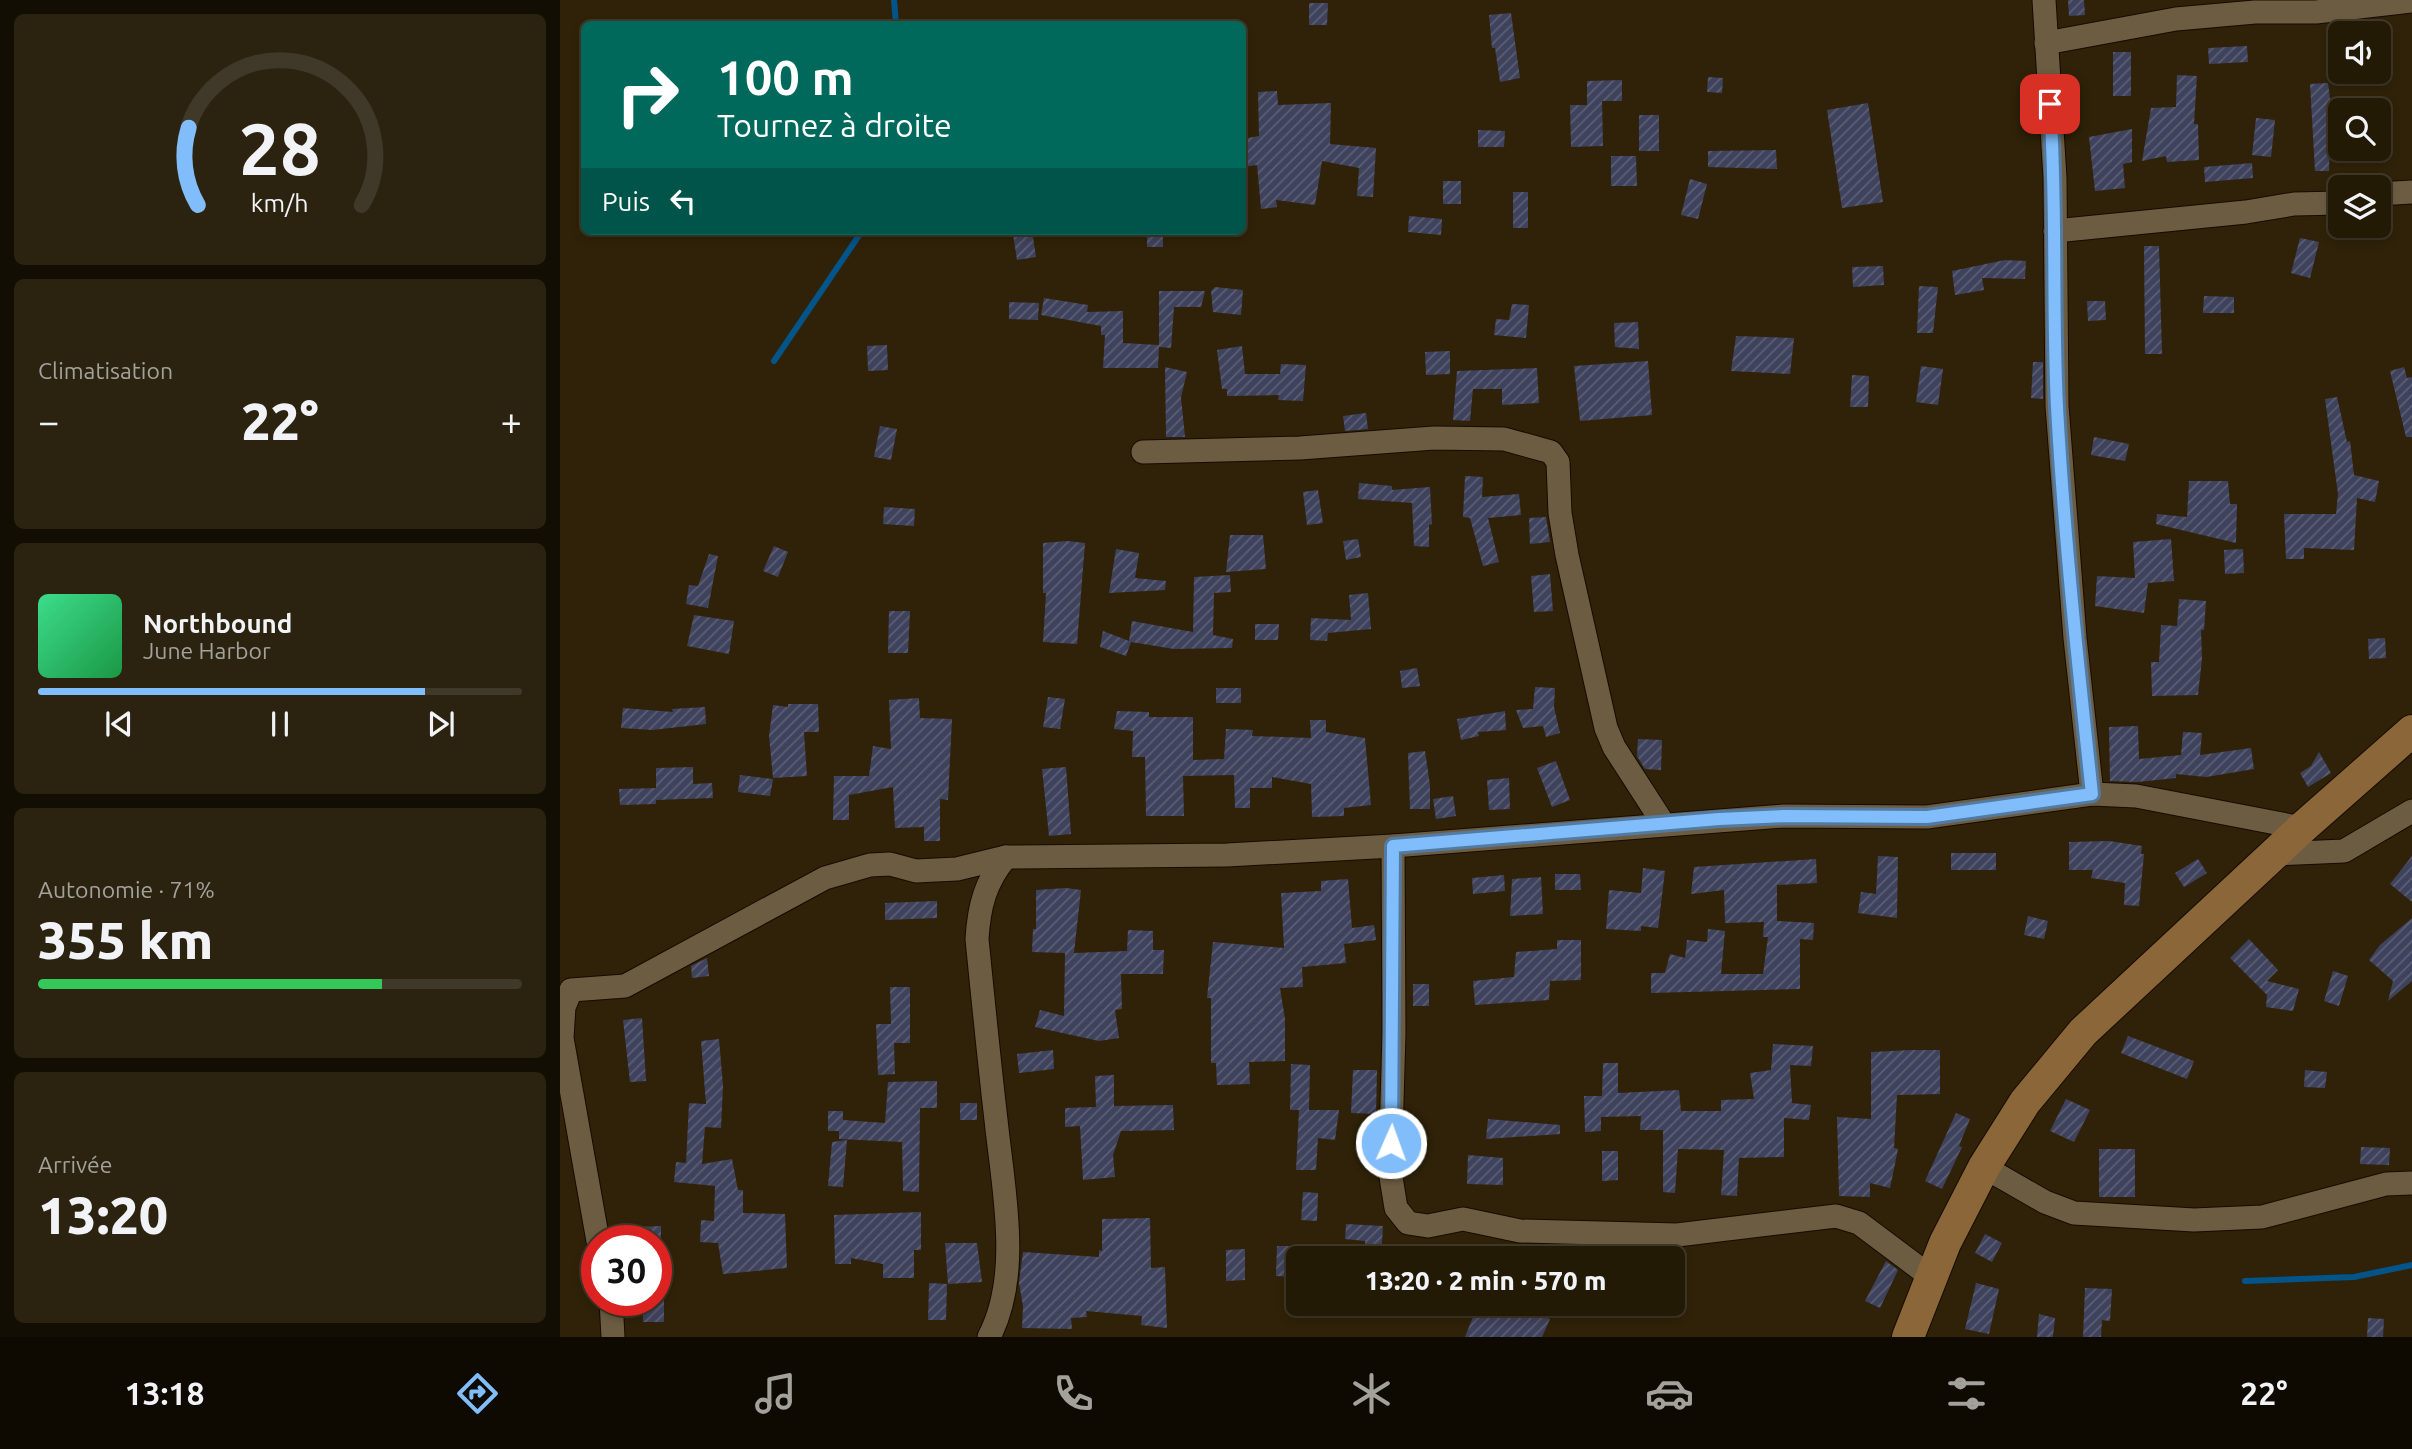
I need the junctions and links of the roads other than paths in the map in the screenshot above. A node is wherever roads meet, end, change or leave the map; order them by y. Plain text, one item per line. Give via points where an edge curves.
1 (2044, 0) edge
2 (2412, 1) edge
3 (2046, 43) junction
4 (2412, 192) edge
5 (2391, 193) edge
6 (2328, 203) edge
7 (2055, 231) junction
8 (1143, 452) dead end
9 (2412, 731) edge
10 (2092, 794) junction
11 (2412, 811) edge
12 (1663, 823) junction
13 (2302, 828) junction
14 (1393, 846) junction
15 (2274, 854) junction
16 (1006, 857) junction
17 (1984, 1167) junction
18 (2412, 1184) edge
19 (595, 1225) edge
20 (1931, 1277) junction
21 (612, 1316) edge
22 (994, 1327) edge
23 (613, 1337) edge
24 (1013, 1337) edge
25 (1908, 1337) edge

1 - 3 street
2 - 3 street via 2316,12 2176,19
3 - 7 street
4 - 5 street
6 - 7 street
7 - 10 street via 2057,405
8 - 12 street via 1300,448 1434,438 1504,439 1551,452 1558,463 1563,534 1606,727
9 - 13 street
10 - 12 street via 1927,817 1784,816
10 - 13 street via 2136,796
11 - 15 street via 2344,851
12 - 14 street
13 - 15 street
14 - 16 street via 1227,855
14 - 20 street via 1390,1171 1396,1208 1408,1223 1428,1226 1463,1219 1520,1231 1676,1235 1836,1216 1859,1223
15 - 17 street via 2083,1032 2025,1102
16 - 19 street via 957,869 916,871 890,864 856,868 825,878 625,986 571,990 564,1007 562,1038
16 - 22 street via 979,904 976,939 1006,1191 1005,1292
17 - 18 street via 2074,1213 2194,1220 2262,1217 2386,1184
17 - 20 street
20 - 25 street
21 - 23 street
22 - 24 street

